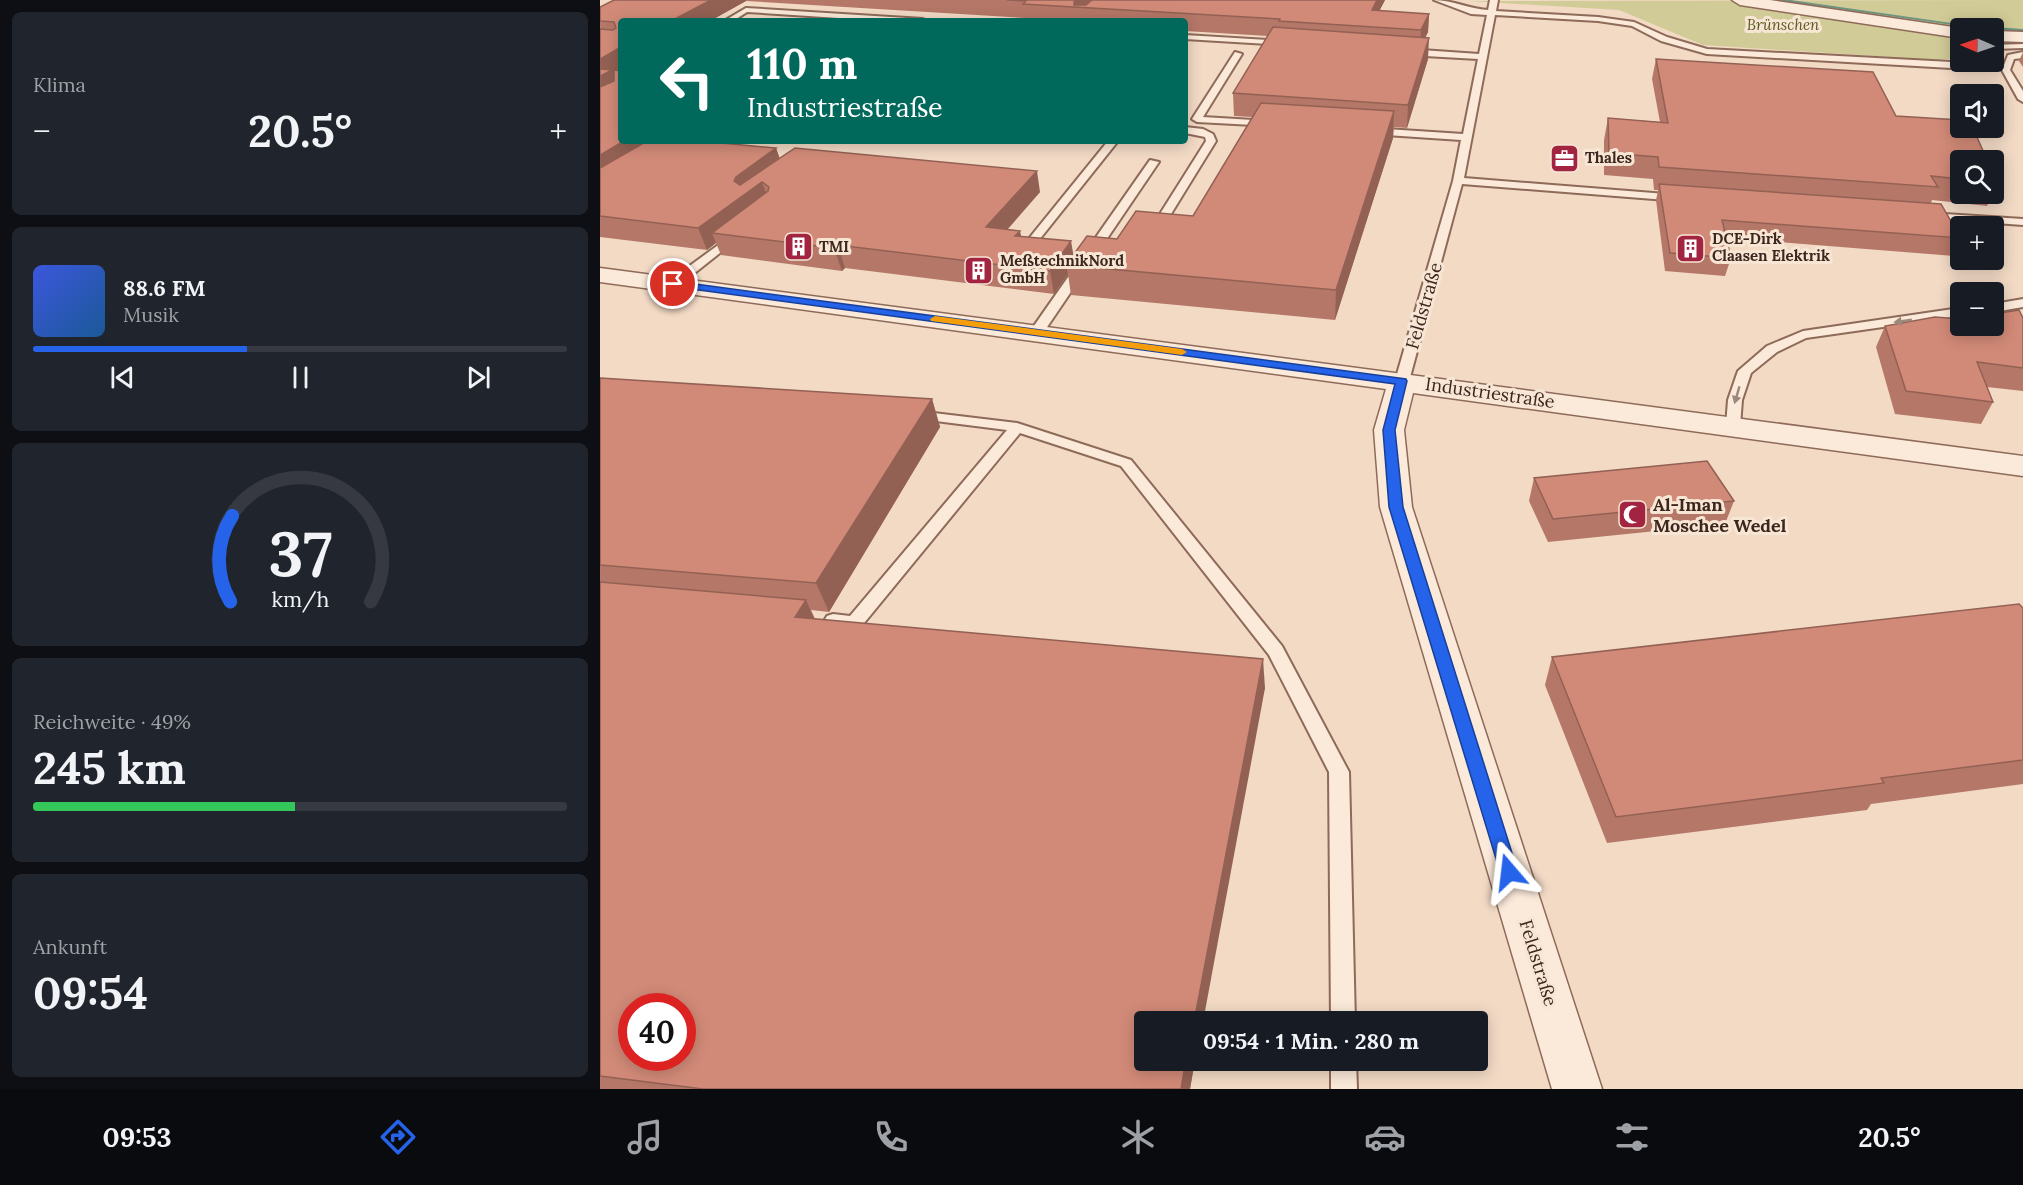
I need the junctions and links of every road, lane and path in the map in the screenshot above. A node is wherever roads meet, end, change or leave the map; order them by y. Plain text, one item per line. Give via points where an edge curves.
1 (1438, 0) edge
2 (1740, 0) edge
3 (1492, 5) edge
4 (733, 18) edge
5 (875, 18) edge
6 (1950, 32) edge
7 (2023, 37) edge
8 (1190, 39) edge
9 (2004, 39) edge
10 (2004, 42) edge
11 (1291, 44) edge
12 (2023, 46) edge
13 (1398, 51) edge
14 (1238, 54) dead end
15 (2023, 55) edge
16 (1481, 57) junction
17 (1950, 65) edge
18 (2023, 99) edge
19 (1280, 124) edge
20 (1188, 130) edge
21 (1361, 130) edge
22 (1467, 137) junction
23 (1111, 144) edge
24 (1155, 162) dead end
25 (1458, 181) junction
26 (1509, 185) junction
27 (1572, 191) junction
28 (1507, 198) dead end
29 (1687, 199) edge
30 (1572, 203) dead end
31 (1919, 215) edge
32 (2023, 222) edge
33 (1159, 225) edge
34 (744, 230) edge
35 (1031, 243) edge
36 (600, 275) edge
37 (673, 284) junction
38 (2023, 303) edge
39 (2004, 306) edge
40 (1950, 313) edge
41 (1036, 333) junction
42 (1402, 381) junction
43 (898, 413) edge
44 (1733, 426) junction
45 (1017, 427) junction
46 (2023, 465) edge
47 (819, 620) edge
48 (1343, 1011) edge
49 (1343, 1071) edge
50 (1344, 1089) edge
51 (1577, 1089) edge

1 - 3 lane via 1474,12
2 - 6 street
3 - 16 lane, Feldstraße
3 - 17 lane via 1634,24 1664,39 1707,51
4 - 5 lane via 746,10
7 - 9 street
8 - 11 lane
10 - 12 lane
13 - 16 lane
14 - 19 lane via 1197,119
15 - 18 lane via 2011,57 2006,70
16 - 22 lane, Feldstraße
20 - 33 lane via 1203,132 1211,141
21 - 22 lane
22 - 25 lane, Feldstraße
23 - 35 lane
24 - 41 lane
25 - 26 lane
25 - 42 lane, Feldstraße
26 - 27 lane
26 - 28 lane
27 - 29 lane
27 - 30 lane
31 - 32 lane
34 - 37 lane
36 - 37 street, Industriestraße
37 - 41 street, Industriestraße
38 - 39 lane
40 -> 44 lane via 1803,335 1772,349 1745,371 1735,400
41 - 42 street, Industriestraße
42 - 44 street, Industriestraße
42 - 51 street, Feldstraße via 1389,430 1396,507
43 - 45 lane
44 - 46 street, Industriestraße
45 - 47 lane via 854,623
45 - 48 lane via 1126,463 1276,651 1339,772
49 - 50 lane

